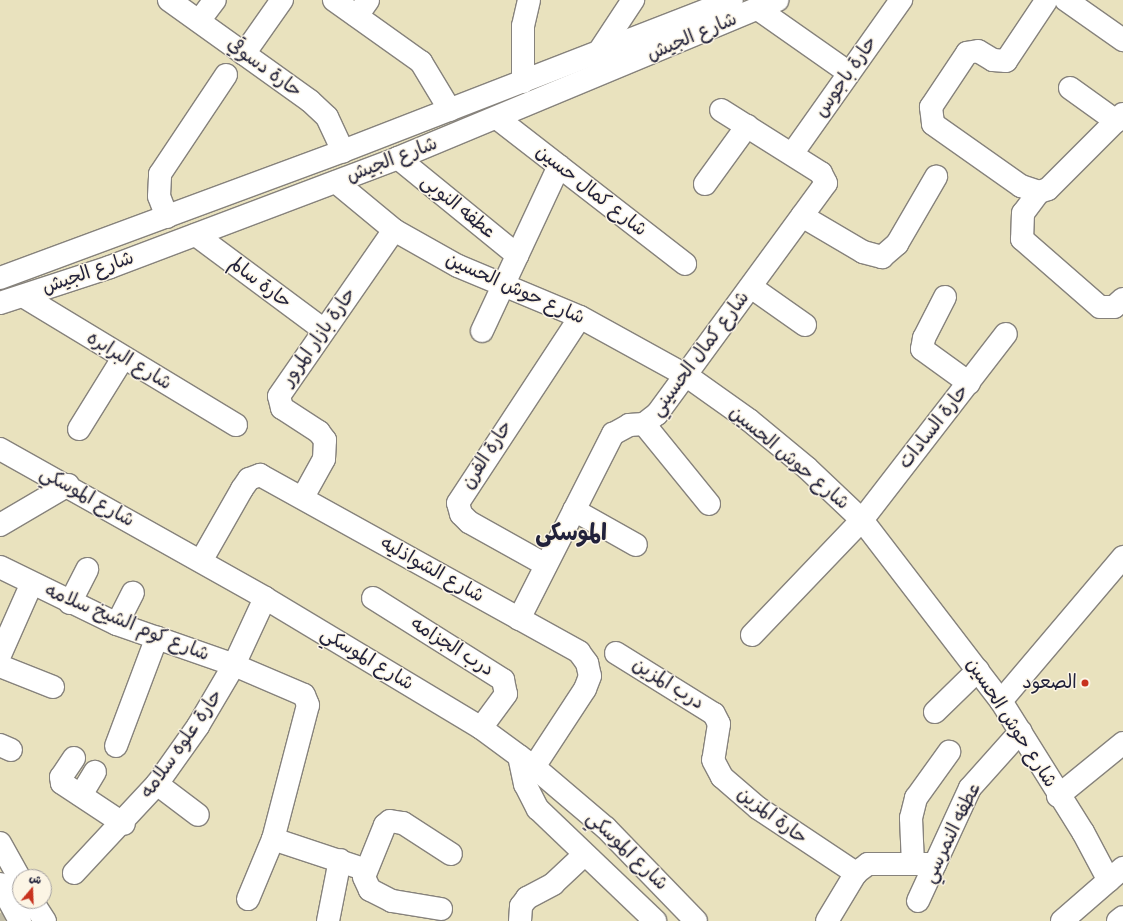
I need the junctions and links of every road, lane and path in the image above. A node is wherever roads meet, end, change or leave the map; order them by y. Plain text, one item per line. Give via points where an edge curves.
1 (169, 0) edge
2 (215, 0) edge
3 (282, 0) edge
4 (334, 0) edge
5 (529, 0) edge
6 (633, 0) edge
7 (732, 0) edge
8 (777, 0) edge
9 (900, 0) edge
10 (1049, 0) edge
11 (363, 8) edge
12 (758, 9) junction
13 (199, 21) junction
14 (1123, 40) edge
15 (598, 52) junction
16 (244, 54) junction
17 (849, 73) junction
18 (226, 75) dead end
19 (523, 82) junction
20 (1070, 88) dead end
21 (450, 110) junction
22 (721, 110) dead end
23 (497, 118) junction
24 (1119, 118) edge
25 (746, 126) junction
26 (343, 151) junction
27 (792, 154) junction
28 (398, 158) junction
29 (559, 166) junction
30 (936, 177) dead end
31 (336, 182) junction
32 (705, 184) dead end
33 (1039, 192) junction
34 (802, 216) junction
35 (167, 217) junction
36 (394, 230) junction
37 (196, 235) junction
38 (517, 255) junction
39 (685, 264) dead end
40 (0, 278) edge
41 (504, 284) junction
42 (751, 288) junction
43 (23, 296) junction
44 (945, 297) dead end
45 (1123, 299) edge
46 (0, 303) edge
47 (580, 317) junction
48 (805, 325) dead end
49 (324, 330) junction
50 (482, 331) dead end
51 (1006, 334) dead end
52 (122, 358) junction
53 (687, 376) junction
54 (969, 383) junction
55 (644, 424) junction
56 (236, 426) dead end
57 (79, 429) dead end
58 (0, 449) edge
59 (68, 485) junction
60 (303, 497) junction
61 (709, 504) dead end
62 (574, 510) junction
63 (862, 520) junction
64 (0, 525) edge
65 (636, 545) dead end
66 (1123, 557) edge
67 (201, 561) junction
68 (546, 565) junction
69 (0, 567) edge
70 (87, 569) dead end
71 (31, 584) junction
72 (133, 593) dead end
73 (265, 598) junction
74 (373, 598) dead end
75 (70, 603) junction
76 (519, 619) junction
77 (117, 624) junction
78 (752, 636) dead end
79 (157, 637) junction
80 (616, 653) dead end
81 (0, 655) edge
82 (234, 665) junction
83 (0, 666) edge
84 (978, 670) junction
85 (53, 688) dead end
86 (1001, 701) junction
87 (935, 712) dead end
88 (481, 728) junction
89 (1021, 731) junction
90 (714, 742) joint
91 (1123, 743) edge
92 (116, 746) dead end
93 (949, 752) dead end
94 (74, 758) dead end
95 (527, 762) junction
96 (95, 772) dead end
97 (157, 784) junction
98 (81, 795) junction
99 (1058, 796) junction
100 (198, 815) dead end
101 (124, 824) junction
102 (273, 839) junction
103 (0, 843) edge
104 (451, 854) dead end
105 (584, 855) junction
106 (340, 860) junction
107 (924, 864) junction
108 (14, 869) edge
109 (366, 870) junction
110 (74, 873) dead end
111 (856, 874) junction
112 (1116, 874) edge
113 (0, 884) edge
114 (248, 899) dead end
115 (918, 901) dead end
116 (37, 909) edge
117 (441, 909) dead end
118 (1123, 917) edge
119 (20, 921) edge
120 (45, 921) edge
121 (328, 921) edge
122 (520, 921) edge
123 (655, 921) edge
124 (696, 921) edge
125 (827, 921) edge
126 (1062, 921) edge
127 (1118, 921) edge

1 - 13 street, حارة دسوقي
2 - 13 street
3 - 16 street
4 - 11 street
5 - 19 street via 523,26
6 - 15 street
7 - 15 street, شارع الجيش
8 - 12 street, شارع الجيش
9 - 17 street, حارة باجوس
10 - 14 street
10 - 33 street via 1016,51 1006,61 992,60 978,51 967,53 931,107 930,116 939,130 1021,186
11 - 21 street via 421,62
12 - 17 street
12 - 23 street, شارع الجيش
13 - 16 street, حارة دسوقي
15 - 19 street, شارع الجيش
16 - 26 street, حارة دسوقي via 322,112
17 - 27 street, حارة باجوس
18 - 35 street via 160,174 159,196
19 - 21 street, شارع الجيش
20 - 24 street
21 - 26 street, شارع الجيش
22 - 25 street
23 - 28 street, شارع الجيش
23 - 29 street, شارع كمال حسين
24 - 33 street via 1048,189
25 - 27 street
25 - 32 street
26 - 35 street, شارع الجيش
27 - 34 street, شارع كمال الحسيني via 821,173 826,183
28 - 31 street, شارع الجيش
28 - 38 street, عطفه النوبى
29 - 38 street
29 - 39 street, شارع كمال حسين
30 - 34 street via 897,244 882,257 863,252
31 - 36 street, شارع حوش الحسين
31 - 37 street, شارع الجيش
33 - 45 street via 1023,213 1022,239 1100,307 1114,307
34 - 42 street, شارع كمال الحسيني
35 - 40 street, شارع الجيش
36 - 41 street, شارع حوش الحسين via 458,266
36 - 49 street, حارة بازار المرور
37 - 43 street, شارع الجيش
37 - 49 street, حارة سالم
38 - 41 street
41 - 47 street, شارع حوش الحسين
41 - 50 street
42 - 48 street
42 - 53 street, شارع كمال الحسيني
43 - 46 street, شارع الجيش
43 - 52 street, شارع البرابره
44 - 54 street via 924,338 922,349
47 - 53 street, شارع حوش الحسين
47 - 68 street, حارة الفرن via 458,503 461,514 469,522
49 - 60 street, حارة بازار المرور via 279,396 282,408 319,432 325,440 324,458
51 - 54 street, حارة السادات
52 - 56 street, شارع البرابره
52 - 57 street
53 - 55 street, شارع كمال الحسيني
53 - 63 street, شارع حوش الحسين via 801,463
54 - 63 street, حارة السادات
55 - 61 street
55 - 62 street, شارع كمال الحسيني via 629,425 613,434
58 - 59 street, شارع الموسكي
59 - 64 street
59 - 67 street, شارع الموسكي
60 - 67 street, شارع الشواذليه via 260,475 249,479
60 - 76 street, شارع الشواذليه
62 - 65 street
62 - 68 street, شارع كمال الحسيني
63 - 78 street, حارة السادات
63 - 84 street, شارع حوش الحسين
66 - 86 street
67 - 73 street, شارع الموسكي
68 - 76 street, شارع كمال الحسيني
69 - 71 street, شارع كوم الشيخ سلامه
70 - 75 street
71 - 75 street, شارع كوم الشيخ سلامه
71 - 81 street
72 - 77 street
73 - 82 street, حارة علوه سلامه
73 - 88 street, شارع الموسكي
74 - 88 street, درب الجزامه via 503,680 506,694
75 - 77 street, شارع كوم الشيخ سلامه
76 - 95 street, شارع الشواذليه via 579,652 587,663 590,676
77 - 79 street, شارع كوم الشيخ سلامه
79 - 82 street, شارع كوم الشيخ سلامه
79 - 92 street
80 - 90 street, درب المزين via 714,714 718,724
82 - 97 street, حارة علوه سلامه via 198,726
82 - 102 street, شارع كوم الشيخ سلامه via 299,692 307,700
83 - 85 street
84 - 86 street, شارع حوش الحسين
84 - 87 street
86 - 89 street, شارع حوش الحسين
88 - 95 street, شارع الموسكي
89 - 99 street, شارع حوش الحسين
89 - 107 street, عطفه النمرسي via 970,788
90 - 111 street, حارة المزين via 713,760 722,777 758,808
91 - 99 street
93 - 107 street via 916,798 911,818
94 - 98 street via 61,780
95 - 105 street via 525,784 538,809
95 - 124 street, شارع الموسكي via 606,828
96 - 98 street
97 - 100 street
97 - 101 street, حارة علوه سلامه
98 - 101 street
99 - 112 street, شارع حوش الحسين
101 - 110 street, حارة علوه سلامه
102 - 106 street
102 - 114 street
103 - 108 street
104 - 109 street via 403,823 390,821 385,825
105 - 122 street via 553,884 527,898 521,906
105 - 123 street
106 - 109 street
106 - 121 street
107 - 111 street via 876,862
107 - 115 street, عطفه النمرسي
109 - 117 street via 365,884 387,899
111 - 125 street
112 - 126 street
113 - 119 street
116 - 120 street
118 - 127 street

